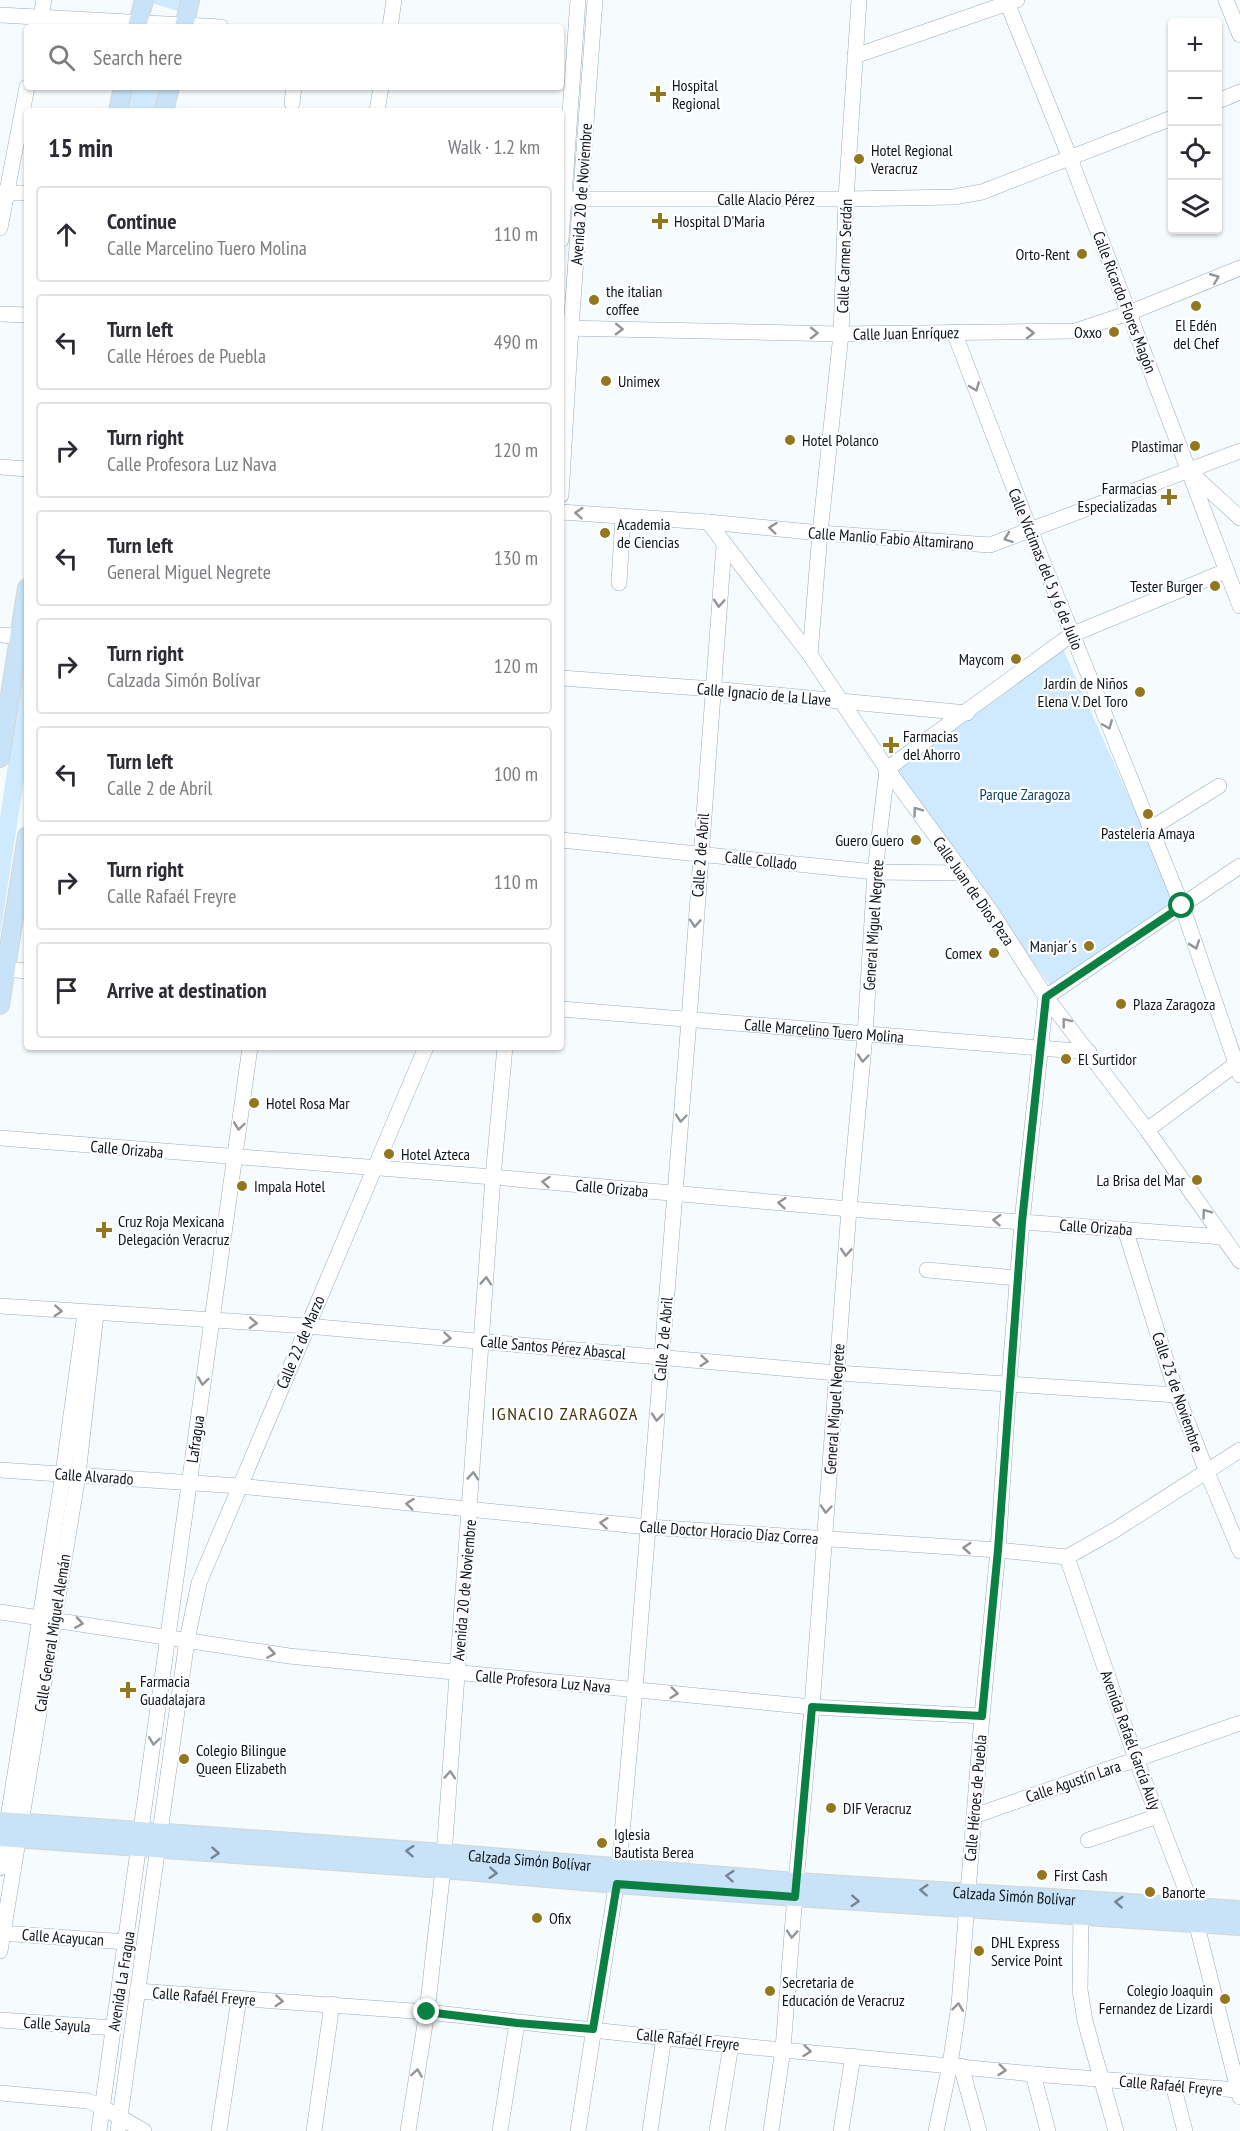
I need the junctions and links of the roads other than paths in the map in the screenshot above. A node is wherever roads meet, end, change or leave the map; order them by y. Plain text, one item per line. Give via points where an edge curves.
1 (44, 0) edge
2 (144, 0) edge
3 (190, 0) edge
4 (394, 0) edge
5 (578, 0) edge
6 (595, 0) edge
7 (859, 0) edge
8 (1226, 0) edge
9 (1010, 1) edge
10 (0, 15) edge
11 (39, 22) edge
12 (105, 24) edge
13 (138, 24) edge
14 (184, 24) edge
15 (390, 24) edge
16 (1240, 34) edge
17 (568, 46) edge
18 (592, 47) junction
19 (855, 56) junction
20 (26, 90) edge
21 (122, 90) edge
22 (169, 90) edge
23 (294, 90) edge
24 (380, 90) edge
25 (1240, 92) edge
26 (1222, 99) edge
27 (292, 103) dead end
28 (119, 108) edge
29 (165, 108) edge
30 (378, 108) edge
31 (1168, 120) edge
32 (1070, 158) junction
33 (564, 168) edge
34 (4, 193) edge
35 (24, 193) edge
36 (564, 199) edge
37 (582, 199) junction
38 (846, 199) junction
39 (0, 228) edge
40 (1240, 268) edge
41 (1129, 313) junction
42 (0, 314) edge
43 (24, 315) edge
44 (566, 328) edge
45 (954, 332) junction
46 (841, 334) junction
47 (564, 395) edge
48 (1240, 451) edge
49 (0, 467) edge
50 (24, 469) edge
51 (1190, 472) junction
52 (564, 512) edge
53 (623, 516) junction
54 (1240, 518) edge
55 (708, 522) junction
56 (1030, 530) junction
57 (820, 533) junction
58 (724, 545) junction
59 (1226, 571) junction
60 (619, 583) dead end
61 (1240, 606) edge
62 (0, 635) edge
63 (1071, 635) junction
64 (24, 637) edge
65 (810, 655) junction
66 (564, 678) edge
67 (712, 689) junction
68 (841, 701) junction
69 (967, 712) junction
70 (0, 758) edge
71 (887, 769) junction
72 (1219, 786) dead end
73 (1150, 829) junction
74 (564, 840) edge
75 (24, 852) edge
76 (699, 853) junction
77 (1240, 866) edge
78 (875, 872) junction
79 (962, 873) junction
80 (1182, 906) junction
81 (2, 969) edge
82 (24, 971) edge
83 (1046, 997) junction
84 (0, 1005) edge
85 (564, 1009) edge
86 (689, 1020) junction
87 (865, 1035) junction
88 (1040, 1047) junction
89 (250, 1050) edge
90 (425, 1050) edge
91 (505, 1050) edge
92 (1089, 1052) junction
93 (1238, 1067) edge
94 (1147, 1130) junction
95 (0, 1138) edge
96 (234, 1157) junction
97 (376, 1167) junction
98 (493, 1177) junction
99 (675, 1193) junction
100 (849, 1209) junction
101 (1022, 1222) junction
102 (1125, 1229) junction
103 (1223, 1237) junction
104 (1240, 1261) edge
105 (927, 1270) dead end
106 (1017, 1278) junction
107 (0, 1306) edge
108 (90, 1313) junction
109 (211, 1321) junction
110 (307, 1326) junction
111 (482, 1340) junction
112 (662, 1358) junction
113 (837, 1373) junction
114 (1009, 1384) junction
115 (1177, 1395) junction
116 (1240, 1450) edge
117 (0, 1470) edge
118 (1206, 1472) junction
119 (70, 1474) junction
120 (189, 1483) junction
121 (239, 1486) junction
122 (471, 1510) junction
123 (648, 1527) junction
124 (824, 1539) junction
125 (998, 1550) junction
126 (1240, 1551) edge
127 (1067, 1557) junction
128 (175, 1580) junction
129 (198, 1583) junction
130 (0, 1612) edge
131 (46, 1618) junction
132 (167, 1637) junction
133 (187, 1640) junction
134 (457, 1672) junction
135 (635, 1689) junction
136 (812, 1707) junction
137 (982, 1716) junction
138 (1240, 1723) edge
139 (1136, 1759) junction
140 (974, 1816) junction
141 (1158, 1816) junction
142 (9, 1830) edge
143 (149, 1840) junction
144 (1088, 1840) dead end
145 (444, 1861) junction
146 (0, 1868) edge
147 (618, 1876) junction
148 (795, 1890) junction
149 (967, 1900) junction
150 (1240, 1910) edge
151 (1194, 1914) junction
152 (1081, 1916) junction
153 (1240, 1926) edge
154 (2, 1933) edge
155 (127, 1942) junction
156 (0, 1951) edge
157 (137, 1991) junction
158 (239, 1998) junction
159 (332, 2004) junction
160 (427, 2012) junction
161 (0, 2020) edge
162 (517, 2023) junction
163 (114, 2028) junction
164 (593, 2029) junction
165 (664, 2037) junction
166 (731, 2045) junction
167 (783, 2049) junction
168 (853, 2056) junction
169 (956, 2066) junction
170 (1033, 2074) junction
171 (1102, 2080) junction
172 (1173, 2085) junction
173 (0, 2093) edge
174 (1239, 2094) edge
175 (102, 2107) junction
176 (118, 2124) edge
177 (99, 2131) edge
178 (144, 2131) edge
179 (219, 2131) edge
180 (314, 2131) edge
181 (408, 2131) edge
182 (500, 2131) edge
183 (578, 2131) edge
184 (650, 2131) edge
185 (717, 2131) edge
186 (771, 2131) edge
187 (841, 2131) edge
188 (936, 2131) edge
189 (979, 2131) edge
190 (1048, 2131) edge
191 (1116, 2131) edge
192 (1185, 2131) edge

1 - 11 street
2 - 13 main road
3 - 14 main road
4 - 15 street
5 - 17 street, Avenida 20 de Noviembre
6 - 18 street, Avenida 20 de Noviembre
7 - 19 street, Calle Carmen Serdán
8 - 16 street
9 - 19 street
9 - 32 street, Calle Ricardo Flores Magón
10 - 11 street
11 - 12 street
17 - 18 street
17 - 33 street, Avenida 20 de Noviembre
18 - 37 street, Avenida 20 de Noviembre
19 - 38 street, Calle Carmen Serdán
20 - 34 street
21 - 28 main road
22 - 29 main road
23 - 27 street
24 - 30 street
25 - 26 street
31 - 32 street, Calle Alacio Pérez
32 - 38 street, Calle Alacio Pérez via 982,192 954,197
32 - 41 street, Calle Ricardo Flores Magón
34 - 35 street
34 - 39 street
36 - 37 street, Calle Alacio Pérez
37 - 38 street, Calle Alacio Pérez
37 - 44 street, Avenida 20 de Noviembre
38 - 46 street, Calle Carmen Serdán
41 -> 40 street, Calle Juan Enríquez
45 -> 41 street, Calle Juan Enríquez via 1075,331
41 - 51 street, Calle Ricardo Flores Magón
42 - 43 street
44 -> 46 street, Calle Juan Enríquez
44 - 47 street, Avenida 20 de Noviembre
45 - 46 street, Calle Juan Enríquez
45 -> 56 street, Calle Víctimas del 5 y 6 de Julio
46 - 57 street, Calle Carmen Serdán
48 - 51 street, Calle Manlio Fabio Altamirano
49 - 50 street
51 - 54 street
51 - 56 street, Calle Manlio Fabio Altamirano
51 - 59 street, Calle Ricardo Flores Magón
53 -> 52 street, Calle Manlio Fabio Altamirano
53 - 55 street, Calle Manlio Fabio Altamirano
53 - 60 street
57 -> 55 street, Calle Manlio Fabio Altamirano
55 - 58 street, Calle Juan de Dios Peza
56 -> 57 street, Calle Manlio Fabio Altamirano via 990,545
56 - 63 street, Calle Víctimas del 5 y 6 de Julio
57 - 65 street, Calle Carmen Serdán
58 - 65 street, Calle Juan de Dios Peza
58 -> 67 street, Calle 2 de Abril
59 - 61 street, Calle Ricardo Flores Magón
59 - 63 street
62 - 64 street
63 - 69 street
63 -> 73 street, Calle Víctimas del 5 y 6 de Julio
64 - 70 main road
65 - 68 street, Calle Juan de Dios Peza
66 - 67 street, Calle Ignacio de la Llave
67 - 68 street, Calle Ignacio de la Llave
67 - 76 street, Calle 2 de Abril
68 - 69 street, Calle Ignacio de la Llave
68 - 71 street, Calle Juan de Dios Peza
69 - 71 street
71 - 78 street, General Miguel Negrete
79 -> 71 street, Calle Juan de Dios Peza
72 - 73 street
73 - 80 street, Calle Víctimas del 5 y 6 de Julio
74 - 76 street, Calle Collado
75 - 81 main road
76 - 78 street, Calle Collado
76 -> 86 street, Calle 2 de Abril
77 - 80 street
78 - 79 street, Calle Collado
78 - 87 street, General Miguel Negrete
79 - 83 street, Calle Juan de Dios Peza
80 - 83 street
80 -> 93 street, Calle Víctimas del 5 y 6 de Julio
81 - 82 street
81 - 84 main road
83 - 88 street, Calle Héroes de Puebla
92 -> 83 street, Calle Juan de Dios Peza
85 - 86 street, Calle Marcelino Tuero Molina
86 - 87 street, Calle Marcelino Tuero Molina
86 -> 99 street, Calle 2 de Abril
87 - 88 street, Calle Marcelino Tuero Molina
87 -> 100 street, General Miguel Negrete
88 - 92 street, Calle Marcelino Tuero Molina
88 - 101 street, Calle Héroes de Puebla
89 -> 96 street, Lafragua
90 - 97 street, Calle 22 de Marzo
91 - 98 street, Avenida 20 de Noviembre
92 - 94 street, Calle Juan de Dios Peza
93 - 94 street
103 -> 94 street, Calle Juan de Dios Peza
95 - 96 street, Calle Orizaba
96 - 97 street, Calle Orizaba
96 - 109 street, Lafragua
97 - 98 street, Calle Orizaba
97 - 110 street, Calle 22 de Marzo
99 -> 98 street, Calle Orizaba
111 -> 98 street, Avenida 20 de Noviembre
100 -> 99 street, Calle Orizaba
99 - 112 street, Calle 2 de Abril
101 -> 100 street, Calle Orizaba
100 -> 113 street, General Miguel Negrete
101 - 102 street, Calle Orizaba
101 - 106 street, Calle Héroes de Puebla
102 - 103 street, Calle Orizaba
102 - 115 street, Calle 23 de Noviembre
103 - 104 street, Calle Juan de Dios Peza
105 - 106 street
106 - 114 street, Calle Héroes de Puebla
107 -> 108 street, Calle Santos Pérez Abascal
108 - 109 street, Calle Santos Pérez Abascal
108 - 119 street, Calle General Miguel Alemán
109 -> 110 street, Calle Santos Pérez Abascal
109 -> 120 street, Lafragua
110 -> 111 street, Calle Santos Pérez Abascal
110 - 121 street, Calle 22 de Marzo
111 - 112 street, Calle Santos Pérez Abascal
122 -> 111 street, Avenida 20 de Noviembre
112 -> 113 street, Calle Santos Pérez Abascal
112 -> 123 street, Calle 2 de Abril
113 - 114 street, Calle Santos Pérez Abascal
113 -> 124 street, General Miguel Negrete
114 - 115 street, Calle Santos Pérez Abascal
114 - 125 street, Calle Héroes de Puebla
115 - 118 street, Calle 23 de Noviembre
116 - 118 street
117 - 119 street, Calle Alvarado
118 - 126 street, Calle 23 de Noviembre
118 - 127 street
119 - 120 street, Calle Alvarado
119 - 131 street, Calle General Miguel Alemán
120 - 121 street, Calle Doctor Horacio Díaz Correa
120 - 128 street, Lafragua
122 -> 121 street, Calle Doctor Horacio Díaz Correa
121 - 129 street, Calle 22 de Marzo
123 -> 122 street, Calle Doctor Horacio Díaz Correa
122 - 134 street, Avenida 20 de Noviembre
123 - 124 street, Calle Doctor Horacio Díaz Correa
123 - 135 street, Calle 2 de Abril
125 -> 124 street, Calle Doctor Horacio Díaz Correa
124 - 136 street, General Miguel Negrete
125 - 127 street, Calle Doctor Horacio Díaz Correa
125 - 137 street, Calle Héroes de Puebla
127 - 139 street, Avenida Rafaél García Auly
128 - 129 street
128 - 132 street, Lafragua
129 - 133 street, Calle 22 de Marzo
130 - 131 street, Calle Profesora Luz Nava
131 -> 132 street, Calle Profesora Luz Nava
131 - 142 street, Calle General Miguel Alemán
132 - 133 street, Calle Profesora Luz Nava
132 -> 143 street, Lafragua
133 -> 134 street, Calle Profesora Luz Nava via 289,1656
133 - 143 street
134 - 135 street, Calle Profesora Luz Nava
145 -> 134 street, Avenida 20 de Noviembre
135 -> 136 street, Calle Profesora Luz Nava
135 - 147 street, Calle 2 de Abril
136 - 137 street, Calle Profesora Luz Nava
136 - 148 street, General Miguel Negrete
137 - 140 street, Calle Héroes de Puebla
138 - 139 street, Calle Agustín Lara
139 - 140 street, Calle Agustín Lara
139 - 141 street, Avenida Rafaél García Auly
140 - 149 street, Calle Héroes de Puebla
141 - 144 street
141 - 151 street, Avenida Rafaél García Auly
142 - 143 main road, Calzada Simón Bolívar
142 - 146 street, Calle General Miguel Alemán
142 - 154 street, Calle General Miguel Alemán
143 - 145 main road, Calzada Simón Bolívar
143 - 155 street, Avenida La Fragua
143 - 157 street, Avenida La Fragua
145 - 147 main road, Calzada Simón Bolívar
145 - 160 street, Avenida 20 de Noviembre
147 - 148 main road, Calzada Simón Bolívar
147 - 164 street, Calle 2 de Abril
148 - 149 main road, Calzada Simón Bolívar
148 -> 167 street, General Miguel Negrete
151 -> 149 main road, Calzada Simón Bolívar
149 - 152 main road, Calzada Simón Bolívar
169 -> 149 street, Calle Héroes de Puebla
150 - 151 main road, Calzada Simón Bolívar
151 - 152 main road, Calzada Simón Bolívar
151 - 153 main road, Calzada Simón Bolívar
151 - 174 street, Avenida Rafaél García Auly
152 - 171 street via 1080,1989
154 - 155 street, Calle Acayucan
154 - 156 street, Calle General Miguel Alemán
155 - 163 street, Avenida La Fragua
157 - 158 street, Calle Rafaél Freyre
157 - 176 street, Avenida La Fragua
158 -> 159 street, Calle Rafaél Freyre
158 - 179 street
159 - 160 street, Calle Rafaél Freyre
159 - 180 street
160 - 162 street, Calle Rafaél Freyre
181 -> 160 street, Avenida 20 de Noviembre
161 - 163 street, Calle Sayula
162 - 164 street, Calle Rafaél Freyre
162 - 182 street
163 - 175 street, Avenida La Fragua
164 - 165 street, Calle Rafaél Freyre
164 - 183 street, Calle 2 de Abril
165 - 166 street, Calle Rafaél Freyre
165 - 184 street
166 - 167 street, Calle Rafaél Freyre
166 - 185 street
167 -> 168 street, Calle Rafaél Freyre
167 - 186 street, General Miguel Negrete
168 - 169 street, Calle Rafaél Freyre
168 - 187 street
169 -> 170 street, Calle Rafaél Freyre
169 - 188 street, Calle Héroes de Puebla
169 - 189 street
170 - 171 street, Calle Rafaél Freyre
170 - 190 street
171 - 172 street, Calle Rafaél Freyre
171 - 191 street
172 - 174 street, Calle Rafaél Freyre
172 - 192 street
173 - 175 street via 71,2099
175 - 176 street
175 - 177 street, Avenida La Fragua
176 - 178 street

